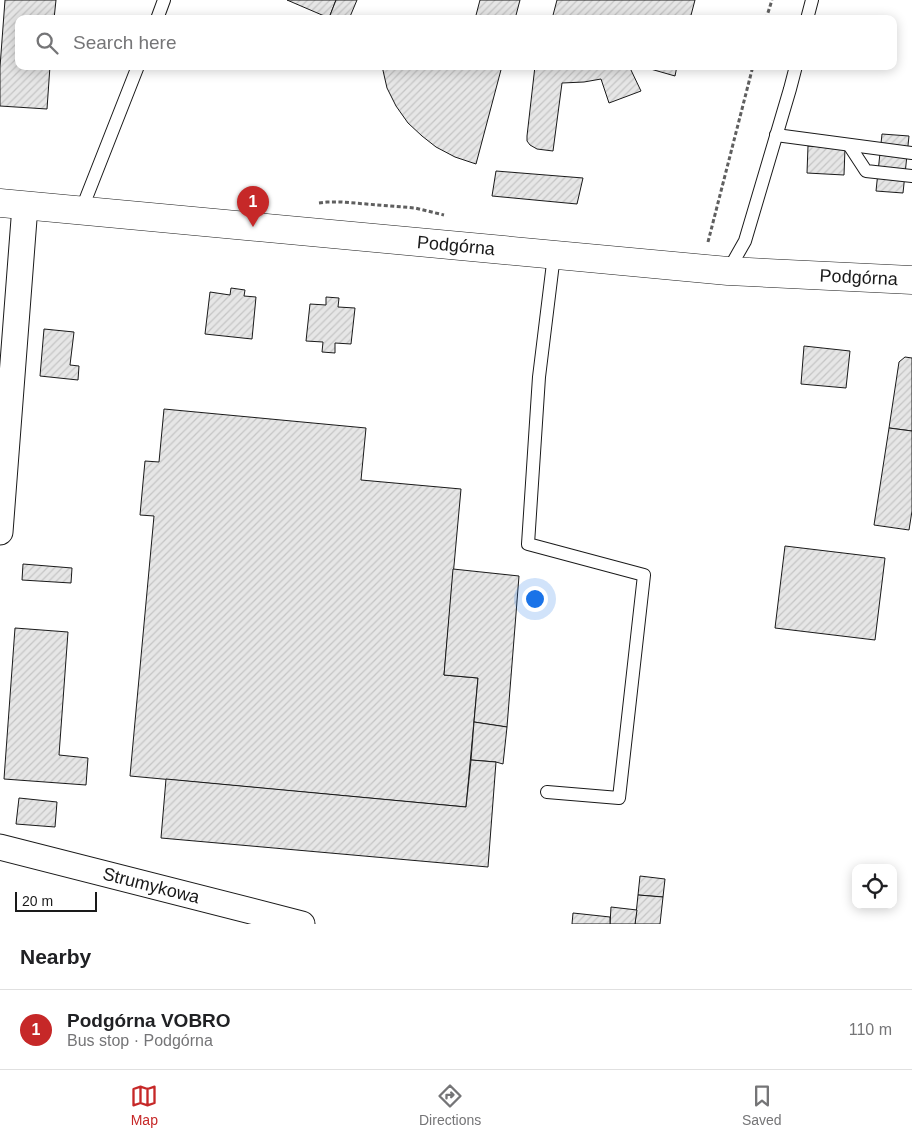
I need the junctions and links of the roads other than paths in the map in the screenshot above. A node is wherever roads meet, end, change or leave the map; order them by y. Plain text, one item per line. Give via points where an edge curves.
1 (164, 0) edge
2 (812, 0) edge
3 (158, 15) edge
4 (808, 15) edge
5 (136, 70) edge
6 (795, 70) edge
7 (776, 135) junction
8 (849, 145) junction
9 (912, 153) edge
10 (912, 176) edge
11 (12, 204) edge
12 (81, 211) junction
13 (554, 255) junction
14 (728, 271) junction
15 (912, 280) edge
16 (0, 532) edge
17 (547, 792) dead end
18 (0, 847) edge
19 (302, 924) edge

1 - 3 lane
2 - 4 lane
5 - 12 lane
6 - 7 lane
7 - 8 lane
7 - 14 lane via 745,241
8 - 9 lane
8 - 10 lane via 866,171
11 - 12 main road, Podgórna
11 - 16 street
12 - 13 main road, Podgórna
13 - 14 main road, Podgórna
13 - 17 lane via 539,377 528,544 644,575 619,798
14 - 15 main road, Podgórna
18 - 19 street, Strumykowa

